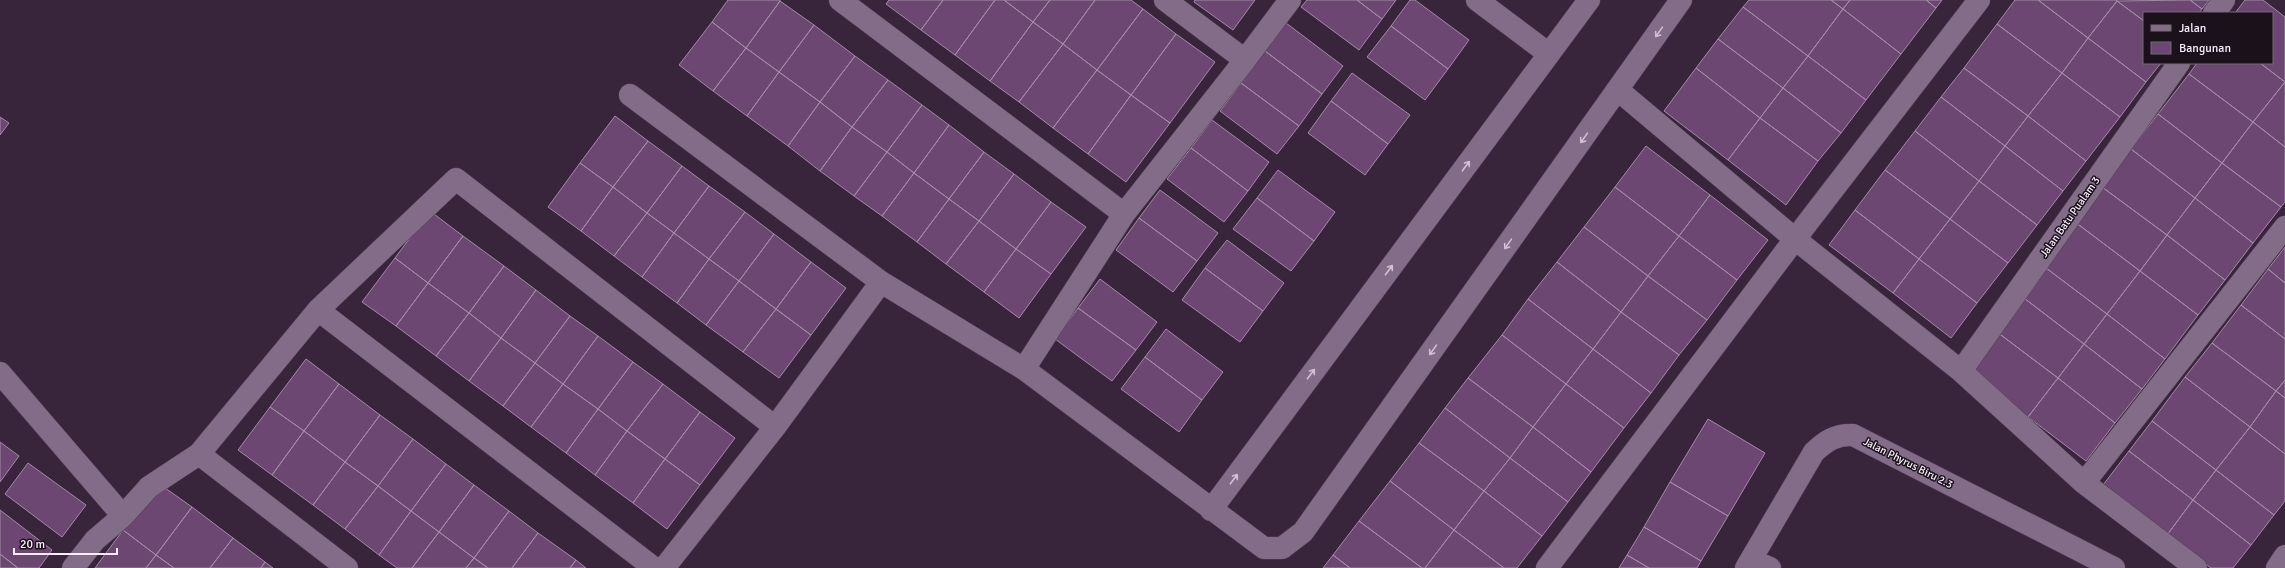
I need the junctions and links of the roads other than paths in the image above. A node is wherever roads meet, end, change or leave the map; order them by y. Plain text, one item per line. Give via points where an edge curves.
1 (840, 0) edge
2 (1166, 0) edge
3 (1290, 0) edge
4 (1476, 0) edge
5 (1589, 0) edge
6 (1681, 0) edge
7 (1979, 0) edge
8 (2224, 0) edge
9 (2215, 12) edge
10 (1550, 54) junction
11 (1245, 60) junction
12 (2178, 64) edge
13 (1618, 90) junction
14 (630, 94) dead end
15 (1124, 214) junction
16 (2285, 227) edge
17 (1795, 239) junction
18 (881, 282) junction
19 (318, 310) junction
20 (1024, 369) junction
21 (1961, 371) junction
22 (0, 373) edge
23 (775, 427) junction
24 (199, 454) junction
25 (2084, 482) junction
26 (1210, 510) junction
27 (123, 516) junction
28 (2285, 556) edge
29 (1756, 565) edge
30 (73, 568) edge
31 (347, 568) edge
32 (654, 568) edge
33 (664, 568) edge
34 (1547, 568) edge
35 (2114, 568) edge
36 (2196, 568) edge
37 (2276, 568) edge

1 - 15 street
2 - 11 street
3 - 11 street
4 - 10 street
5 - 10 street
6 -> 13 street
7 - 17 street
8 - 9 street
26 -> 10 street
11 - 15 street
12 - 21 street, Jalan Batu Pualam 3
13 - 17 street
13 -> 26 street via 1303,532 1282,548 1264,548
14 - 18 street
15 - 20 street
16 - 25 street
17 - 21 street
17 - 34 street
18 - 20 street
18 - 23 street
19 - 23 street via 456,179
19 - 24 street
19 - 32 street
20 - 26 street
21 - 25 street
22 - 27 street
23 - 33 street
24 - 27 street via 149,487
24 - 31 street
25 - 36 street
27 - 30 street via 95,540
28 - 37 street
29 - 35 street, Jalan Phyrus Biru 2.3 via 1814,452 1822,444 1842,434 1853,435

